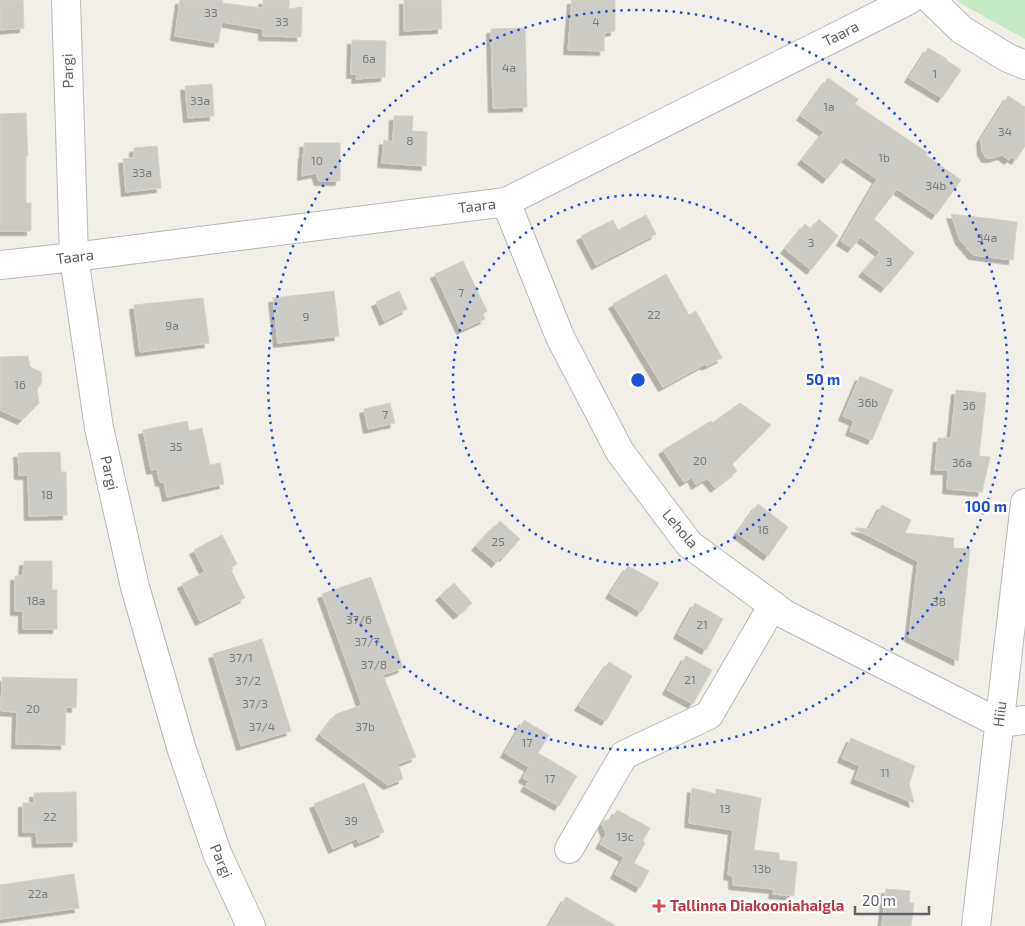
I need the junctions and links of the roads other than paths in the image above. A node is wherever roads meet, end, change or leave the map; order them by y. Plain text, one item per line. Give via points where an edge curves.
1 (66, 0) edge
2 (909, 0) edge
3 (931, 0) edge
4 (1025, 65) edge
5 (506, 202) junction
6 (74, 257) junction
7 (0, 265) edge
8 (1025, 503) edge
9 (772, 604) junction
10 (1012, 722) edge
11 (569, 850) dead end
12 (250, 926) edge
13 (976, 926) edge

1 - 6 street, Pargi
2 - 5 street, Taara
3 - 4 street via 962,30
5 - 6 street, Taara
5 - 9 street, Lehola via 560,337 620,452 689,544
6 - 7 street, Taara
6 - 12 street, Pargi via 99,428 135,587 181,747 217,853
8 - 10 street, Hiiu
9 - 10 street, Lehola via 786,614
9 - 11 street via 709,715 624,755
10 - 13 street, Hiiu

